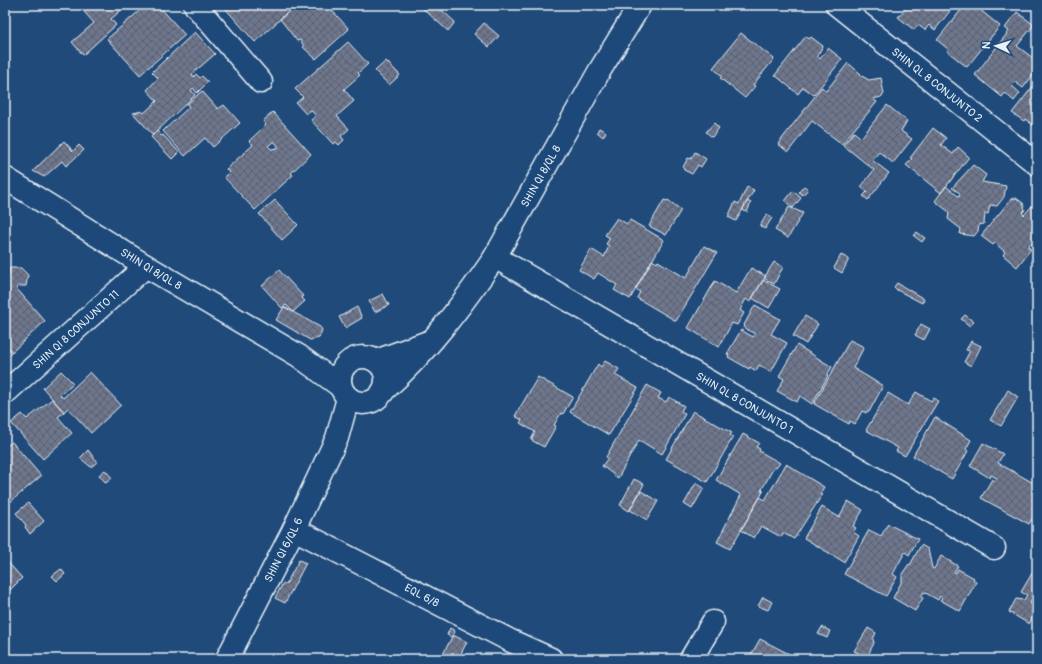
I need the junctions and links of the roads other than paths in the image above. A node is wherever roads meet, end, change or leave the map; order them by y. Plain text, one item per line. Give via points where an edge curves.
1 (195, 5) edge
2 (640, 5) edge
3 (837, 5) edge
4 (262, 82) dead end
5 (1037, 164) edge
6 (5, 178) edge
7 (495, 257) junction
8 (146, 266) junction
9 (431, 341) junction
10 (299, 356) junction
11 (376, 361) junction
12 (348, 362) junction
13 (5, 393) edge
14 (360, 394) junction
15 (294, 529) junction
16 (994, 548) dead end
17 (713, 622) dead end
18 (227, 659) edge
19 (551, 659) edge
20 (691, 659) edge

1 - 4 street
2 - 7 street, SHIN QI 8/QL 8 via 600,70
3 - 5 street, SHIN QL 8 CONJUNTO 2
6 - 8 street, SHIN QI 8/QL 8
7 - 9 street, SHIN QI 8/QL 8
7 - 16 street, SHIN QL 8 CONJUNTO 1
8 - 10 street, SHIN QI 8/QL 8
8 - 13 street, SHIN QI 8 CONJUNTO 11
9 - 11 street
9 - 14 street, SHIN QI 8/QL 8 via 414,362
10 - 12 street, SHIN QI 8/QL 8
10 - 14 street, SHIN QI 8/QL 8
11 - 12 street via 367,357
11 - 14 street via 383,370 386,380
12 - 14 street via 340,373
14 - 15 street, SHIN QI 6/QL 6
15 - 18 street, SHIN QI 6/QL 6
15 - 19 street, EQL 6/8
17 - 20 street

